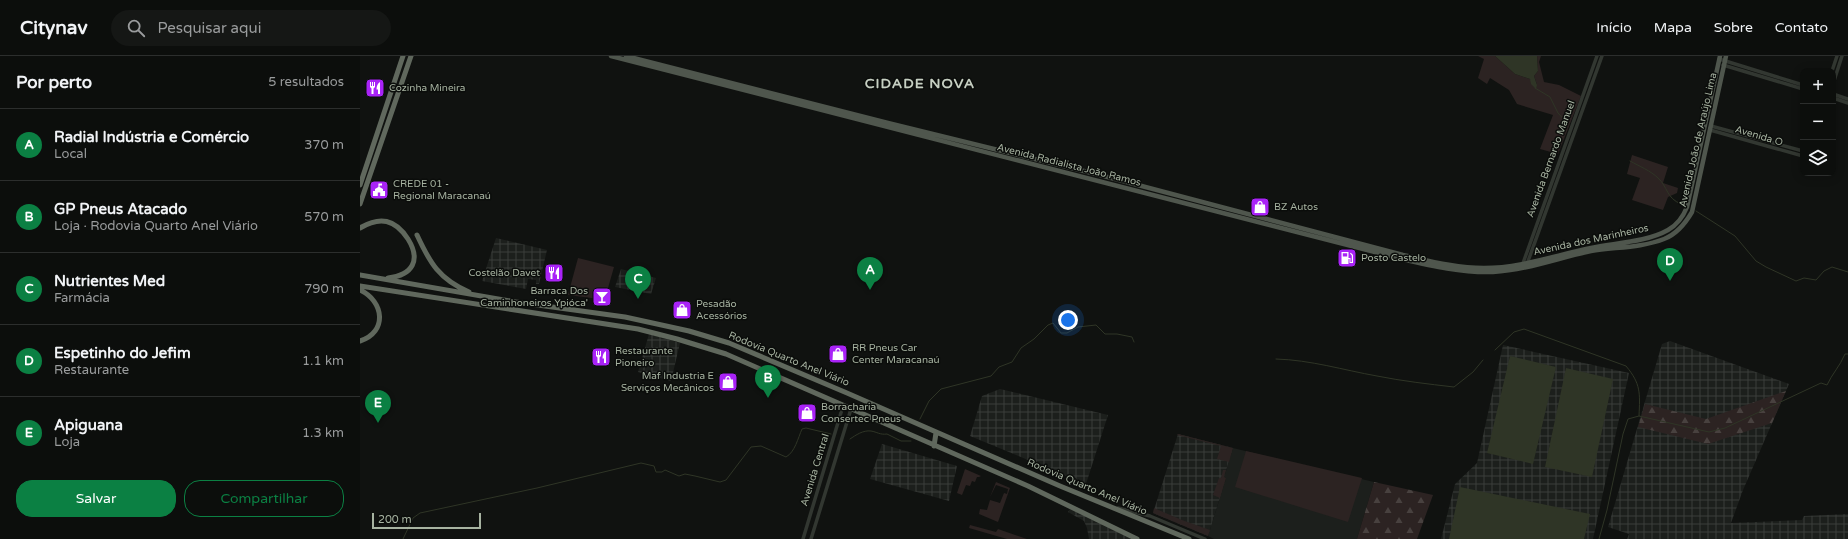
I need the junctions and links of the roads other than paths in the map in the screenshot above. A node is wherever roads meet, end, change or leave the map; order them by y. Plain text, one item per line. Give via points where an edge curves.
1 (403, 56) edge
2 (411, 56) edge
3 (611, 56) edge
4 (626, 56) edge
5 (1597, 56) edge
6 (1602, 56) edge
7 (1837, 56) edge
8 (1842, 56) edge
9 (1719, 60) edge
10 (1725, 60) edge
11 (1833, 68) edge
12 (1836, 75) edge
13 (1800, 84) edge
14 (1800, 88) edge
15 (1836, 95) edge
16 (1836, 99) edge
17 (1848, 99) edge
18 (1848, 103) edge
19 (1710, 128) junction
20 (1800, 150) edge
21 (1800, 155) edge
22 (362, 173) edge
23 (360, 182) edge
24 (360, 204) edge
25 (360, 228) edge
26 (417, 235) dead end
27 (1659, 235) joint
28 (1663, 240) joint
29 (1524, 265) junction
30 (360, 275) edge
31 (380, 278) junction
32 (360, 286) edge
33 (360, 290) edge
34 (477, 296) junction
35 (604, 313) junction
36 (594, 321) junction
37 (360, 341) edge
38 (844, 406) junction
39 (851, 409) junction
40 (936, 432) junction
41 (934, 446) junction
42 (1112, 508) junction
43 (803, 539) edge
44 (812, 539) edge
45 (1137, 539) edge
46 (1188, 539) edge
47 (1205, 539) edge

1 - 22 highway
2 - 24 highway
3 - 29 main road, Avenida Radialista João Ramos via 1402,259 1466,271 1492,272
4 - 29 main road, Avenida Radialista João Ramos via 888,124 1100,175 1403,255 1467,267
5 - 29 street, Avenida Bernardo Manuel
6 - 29 street, Avenida Bernardo Manuel
7 - 11 street
8 - 12 street
9 - 10 street
9 - 27 main road, Avenida João de Araújo Lima via 1687,207 1675,226
10 - 13 street
10 - 14 street
10 - 19 main road, Avenida João de Araújo Lima
15 - 17 street
16 - 18 street
19 - 20 street, Avenida O
19 - 21 street, Avenida O
19 - 28 main road, Avenida João de Araújo Lima via 1692,212 1682,227
22 - 23 highway
25 - 31 highway via 374,221 389,222 402,230 413,248 414,260 407,271 398,276
26 - 34 highway via 431,262 442,276 457,287
27 - 29 main road, Avenida dos Marinheiros
28 - 29 main road, Avenida dos Marinheiros
30 - 31 highway, Rodovia Quarto Anel Viário
31 - 34 highway, Rodovia Quarto Anel Viário
32 - 36 highway, Rodovia Quarto Anel Viário
33 - 37 highway via 373,298 380,316 375,330
34 - 35 highway, Rodovia Quarto Anel Viário
35 - 36 highway
35 - 40 highway, Rodovia Quarto Anel Viário via 676,328 729,343
36 - 38 highway, Rodovia Quarto Anel Viário via 648,331 726,354
38 - 39 highway, Rodovia Quarto Anel Viário
38 - 43 street, Avenida Central
39 - 41 highway, Rodovia Quarto Anel Viário
39 - 44 street, Avenida Central
40 - 41 highway
40 - 42 highway, Rodovia Quarto Anel Viário
41 - 45 highway, Rodovia Quarto Anel Viário via 1060,500
42 - 46 highway, Rodovia Quarto Anel Viário
42 - 47 street via 1150,516

